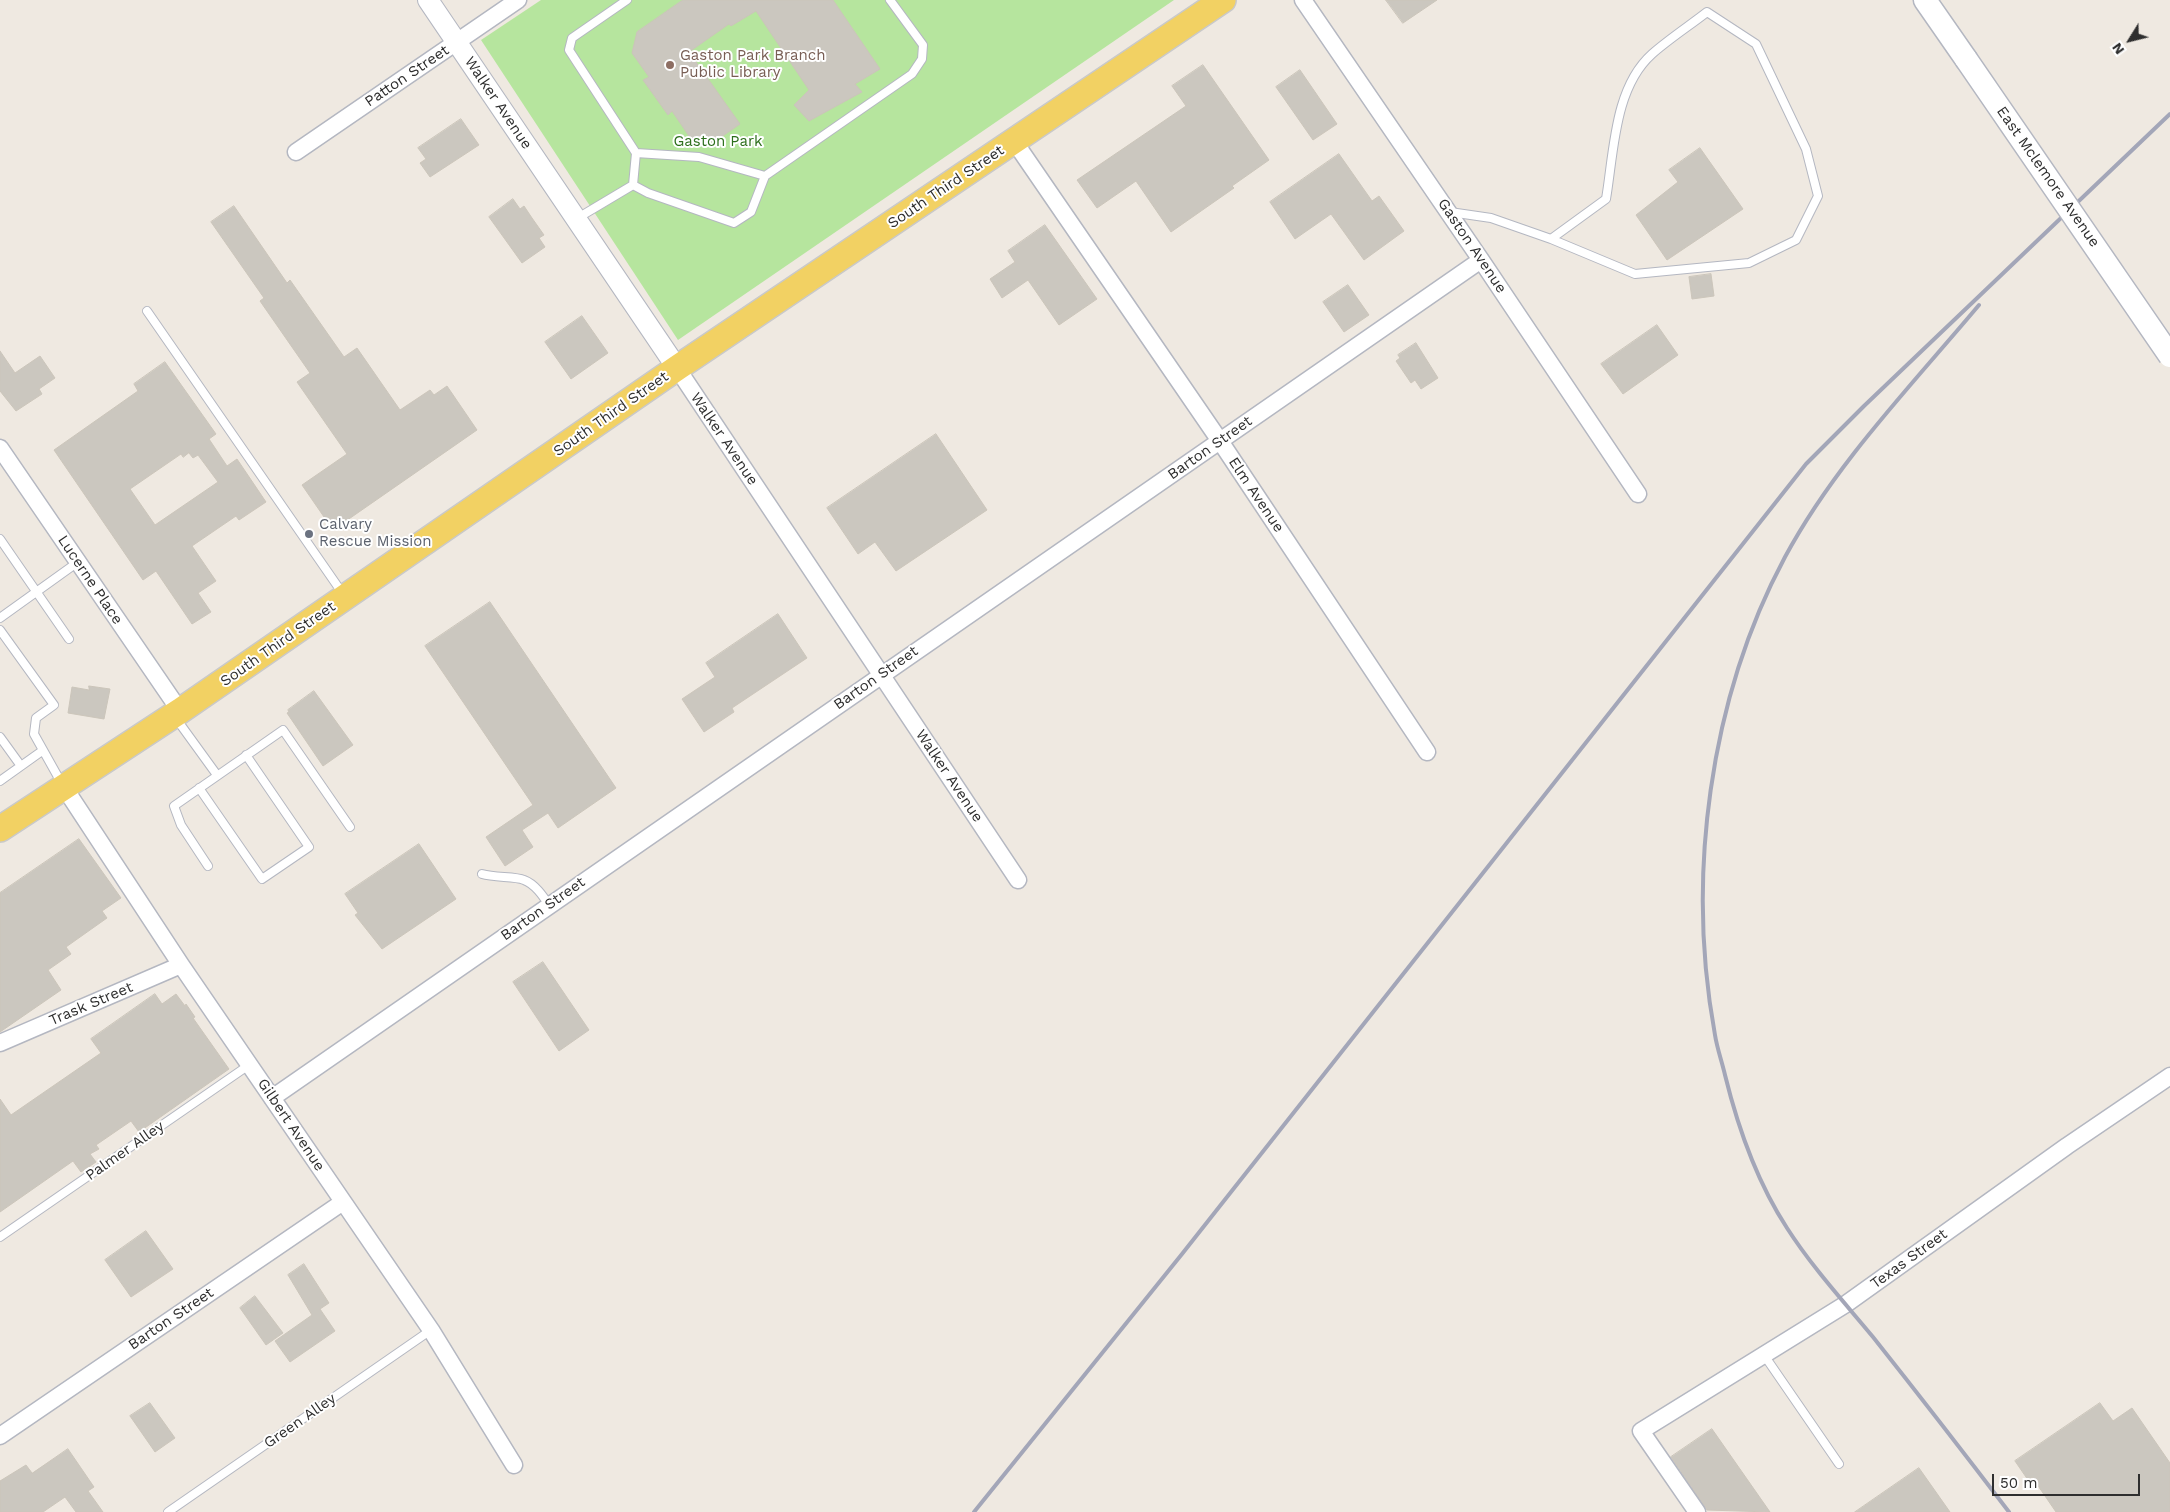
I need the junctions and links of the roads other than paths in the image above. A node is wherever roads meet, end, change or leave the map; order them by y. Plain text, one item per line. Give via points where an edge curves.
1 (428, 0) edge
2 (518, 0) edge
3 (627, 0) edge
4 (890, 0) edge
5 (1223, 0) edge
6 (1303, 0) edge
7 (1925, 0) edge
8 (457, 43) junction
9 (1014, 141) junction
10 (296, 152) dead end
11 (636, 153) junction
12 (765, 176) junction
13 (632, 185) junction
14 (1448, 212) junction
15 (576, 219) junction
16 (1551, 239) junction
17 (1481, 260) junction
18 (147, 311) dead end
19 (2170, 356) edge
20 (677, 368) junction
21 (1220, 441) junction
22 (0, 448) edge
23 (1638, 494) dead end
24 (0, 539) edge
25 (78, 562) junction
26 (36, 591) junction
27 (345, 597) junction
28 (0, 618) edge
29 (0, 630) edge
30 (69, 639) dead end
31 (881, 674) junction
32 (177, 714) junction
33 (0, 737) edge
34 (42, 751) junction
35 (1427, 752) dead end
36 (246, 755) junction
37 (21, 766) junction
38 (217, 775) junction
39 (0, 781) edge
40 (64, 787) junction
41 (198, 788) junction
42 (350, 827) dead end
43 (0, 829) edge
44 (208, 866) dead end
45 (482, 874) dead end
46 (1018, 880) dead end
47 (549, 905) junction
48 (181, 965) junction
49 (0, 1043) edge
50 (249, 1065) junction
51 (2170, 1076) edge
52 (272, 1098) junction
53 (343, 1202) junction
54 (0, 1237) edge
55 (432, 1330) junction
56 (1764, 1355) junction
57 (0, 1436) edge
58 (514, 1464) dead end
59 (1839, 1464) dead end
60 (168, 1512) edge
61 (1697, 1512) edge

1 - 8 street, Walker Avenue
2 - 8 street, Patton Street
3 - 11 lane via 572,38 569,50
4 - 12 lane via 923,45 922,59 912,74
5 - 9 main road, South Third Street
6 - 14 street, Gaston Avenue
7 - 19 main road, East Mclemore Avenue, bridge
8 - 10 street, Patton Street
8 - 15 street, Walker Avenue
9 - 20 main road, South Third Street
9 - 21 street, Elm Avenue
11 - 12 lane via 698,157
11 - 13 lane
12 - 13 lane via 751,212 734,223
13 - 15 lane
14 - 16 lane via 1490,218
14 - 17 street, Gaston Avenue
15 - 20 street, Walker Avenue
16 - 16 lane via 1606,199 1620,116 1628,89 1631,80 1651,55 1707,12 1756,44 1806,149 1818,196 1796,240 1749,263 1635,274
17 - 21 street, Barton Street
17 - 23 street, Gaston Avenue
18 - 27 lane
20 - 27 main road, South Third Street
20 - 31 street, Walker Avenue
21 - 31 street, Barton Street
21 - 35 street, Elm Avenue
22 - 25 street, Lucerne Place
24 - 26 lane
25 - 26 lane
25 - 32 street, Lucerne Place
26 - 28 lane
26 - 30 lane
27 - 32 main road, South Third Street
29 - 34 lane via 54,705 36,718 34,734
31 - 46 street, Walker Avenue
31 - 47 street, Barton Street
32 - 38 lane
32 - 40 main road, South Third Street
33 - 37 lane
34 - 37 lane
34 - 40 lane
36 - 38 lane
36 - 41 lane via 309,847 262,879
36 - 42 lane via 283,730
37 - 39 lane
38 - 41 lane
40 - 43 main road, South Third Street
40 - 48 street, Gilbert Avenue
41 - 44 lane via 174,806 181,825
45 - 47 lane via 524,880
47 - 52 street, Barton Street
48 - 49 street, Trask Street
48 - 50 street, Gilbert Avenue
50 - 52 street, Gilbert Avenue
50 - 54 lane, Palmer Alley
51 - 56 street, Texas Street via 1846,1304
52 - 53 street, Gilbert Avenue
53 - 55 street, Gilbert Avenue
53 - 57 street, Barton Street
55 - 58 street, Gilbert Avenue
55 - 60 lane, Green Alley
56 - 59 lane
56 - 61 street, Texas Street via 1641,1431

